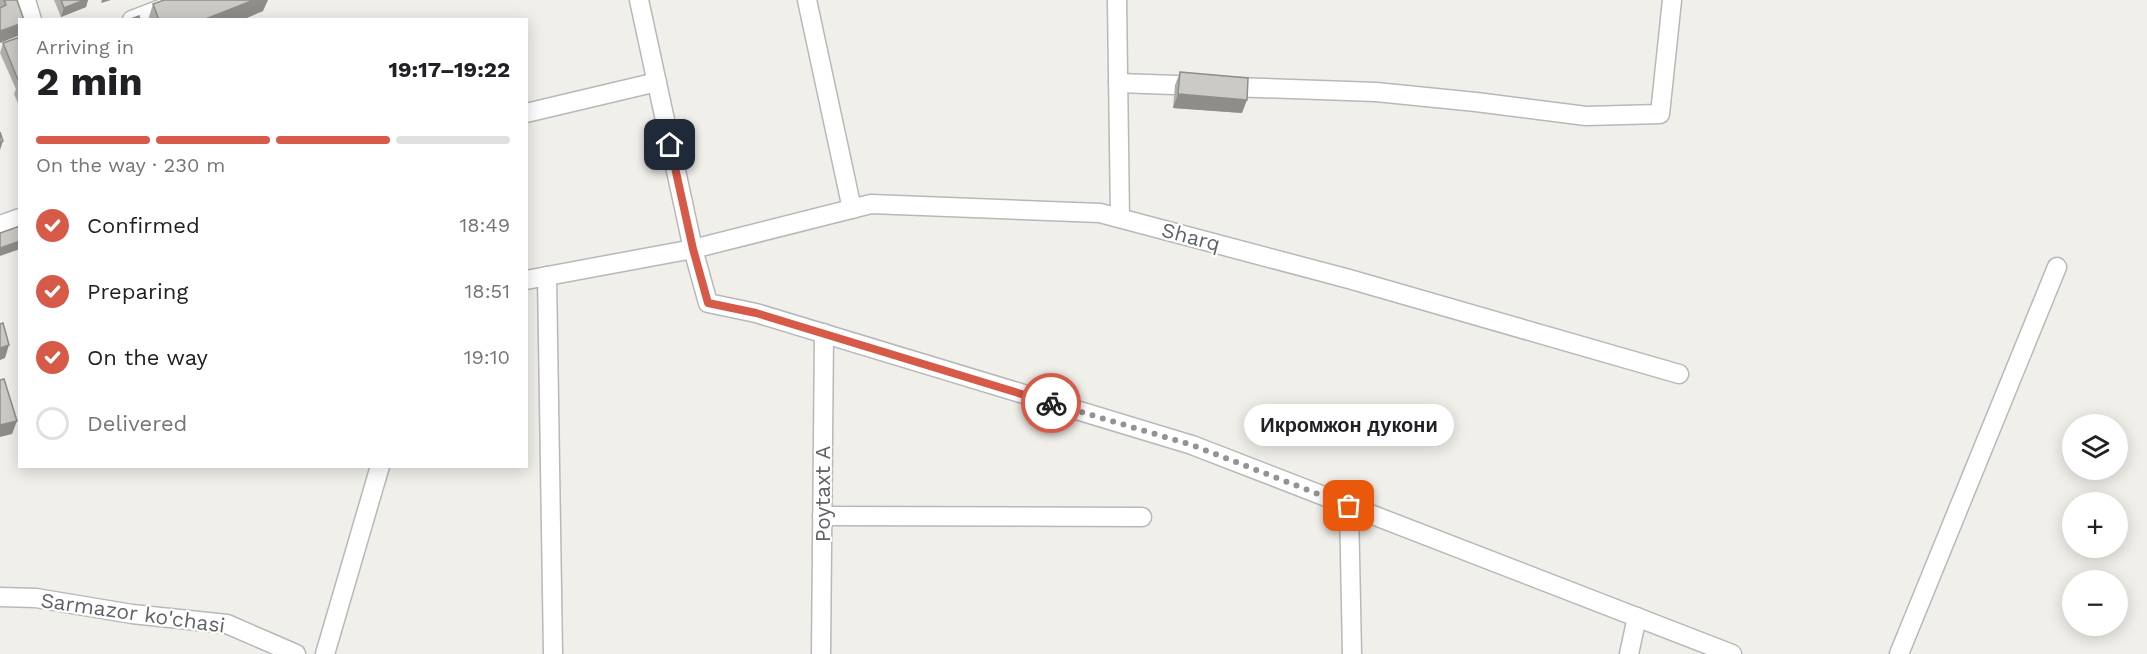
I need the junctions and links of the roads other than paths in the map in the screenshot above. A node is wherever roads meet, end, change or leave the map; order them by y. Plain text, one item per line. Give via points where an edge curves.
1 (26, 0) edge
2 (184, 0) edge
3 (639, 0) edge
4 (807, 0) edge
5 (1117, 0) edge
6 (1672, 0) edge
7 (31, 18) edge
8 (137, 18) edge
9 (657, 82) junction
10 (1118, 83) junction
11 (528, 113) edge
12 (852, 209) junction
13 (1120, 218) junction
14 (18, 219) edge
15 (0, 225) edge
16 (693, 249) junction
17 (2057, 267) dead end
18 (547, 276) junction
19 (528, 280) edge
20 (824, 333) junction
21 (1679, 374) dead end
22 (379, 468) edge
23 (1349, 506) junction
24 (822, 516) junction
25 (1142, 516) dead end
26 (0, 597) edge
27 (1637, 617) junction
28 (296, 654) edge
29 (325, 654) edge
30 (553, 654) edge
31 (821, 654) edge
32 (1352, 654) edge
33 (1629, 654) edge
34 (1732, 654) edge
35 (1899, 654) edge

1 - 7 street
2 - 8 street
3 - 9 street
4 - 12 street
5 - 10 street
6 - 10 street via 1660,114 1586,116 1376,92
9 - 11 street
9 - 16 street
10 - 13 street
12 - 13 street, Sharq via 871,204 1100,213
12 - 16 street, Sharq
13 - 21 street, Sharq
14 - 15 street
16 - 18 street, Sharq
16 - 20 street via 708,303
17 - 35 street
18 - 19 street, Sharq
18 - 30 street
20 - 23 street via 1192,445
20 - 24 street, Poytaxt A
22 - 29 street
23 - 27 street
23 - 32 street
24 - 25 street
24 - 31 street, Poytaxt A
26 - 28 street, Sarmazor ko'chasi via 36,598 227,624
27 - 33 street
27 - 34 street

